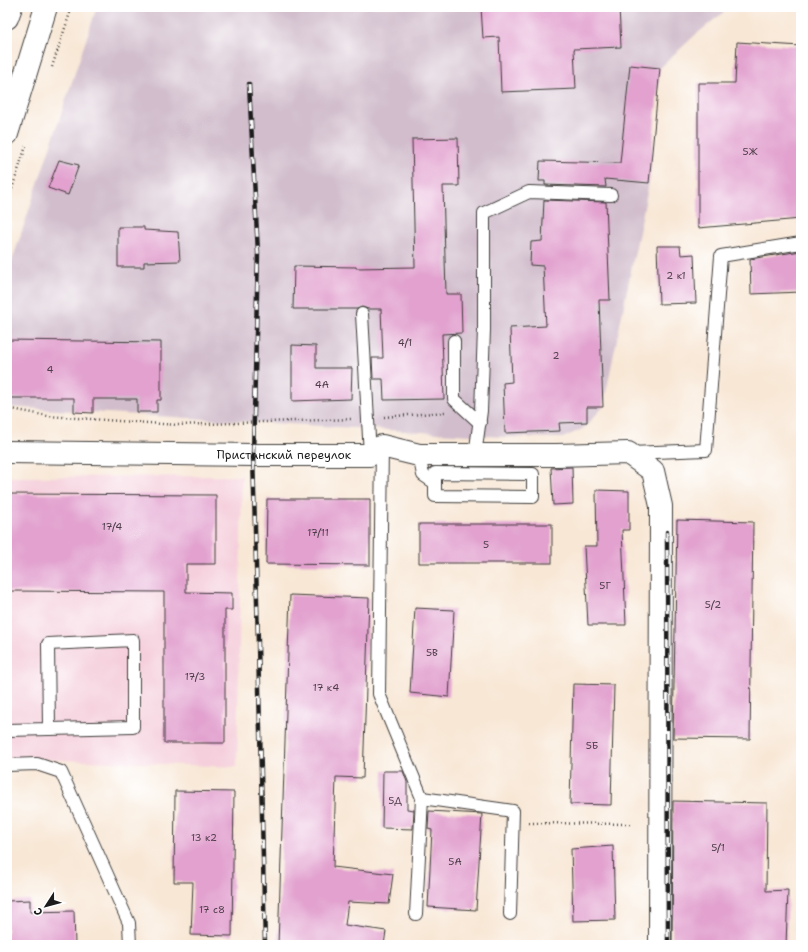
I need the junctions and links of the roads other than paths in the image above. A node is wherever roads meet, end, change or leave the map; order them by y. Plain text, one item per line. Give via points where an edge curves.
1 (11, 7) edge
2 (46, 7) edge
3 (7, 18) edge
4 (7, 134) edge
5 (611, 195) dead end
6 (801, 243) edge
7 (362, 314) dead end
8 (454, 341) dead end
9 (480, 423) junction
10 (376, 451) junction
11 (7, 452) edge
12 (628, 453) junction
13 (419, 455) junction
14 (475, 455) junction
15 (435, 483) junction
16 (49, 728) junction
17 (7, 730) edge
18 (7, 765) edge
19 (422, 798) junction
20 (416, 914) dead end
21 (510, 914) dead end
22 (130, 945) edge
23 (660, 945) edge

1 - 3 street
2 - 4 street
5 - 9 lane via 529,192 484,213 484,330
6 - 12 lane via 721,256 706,450
7 - 10 lane via 368,419
8 - 9 lane via 454,399
9 - 14 lane
10 - 11 street, Пристанский переулок via 252,455
10 - 13 street, Пристанский переулок
10 - 19 lane via 379,694
12 - 14 street, Пристанский переулок
12 - 23 street via 652,471 661,506
13 - 14 street, Пристанский переулок
13 - 15 lane via 423,475
15 - 15 lane via 435,473 533,474 533,497 435,496
16 - 16 lane via 48,644 133,640 133,727
16 - 17 lane
18 - 22 lane via 38,764 61,772 129,923
19 - 20 lane
19 - 21 lane via 513,811

